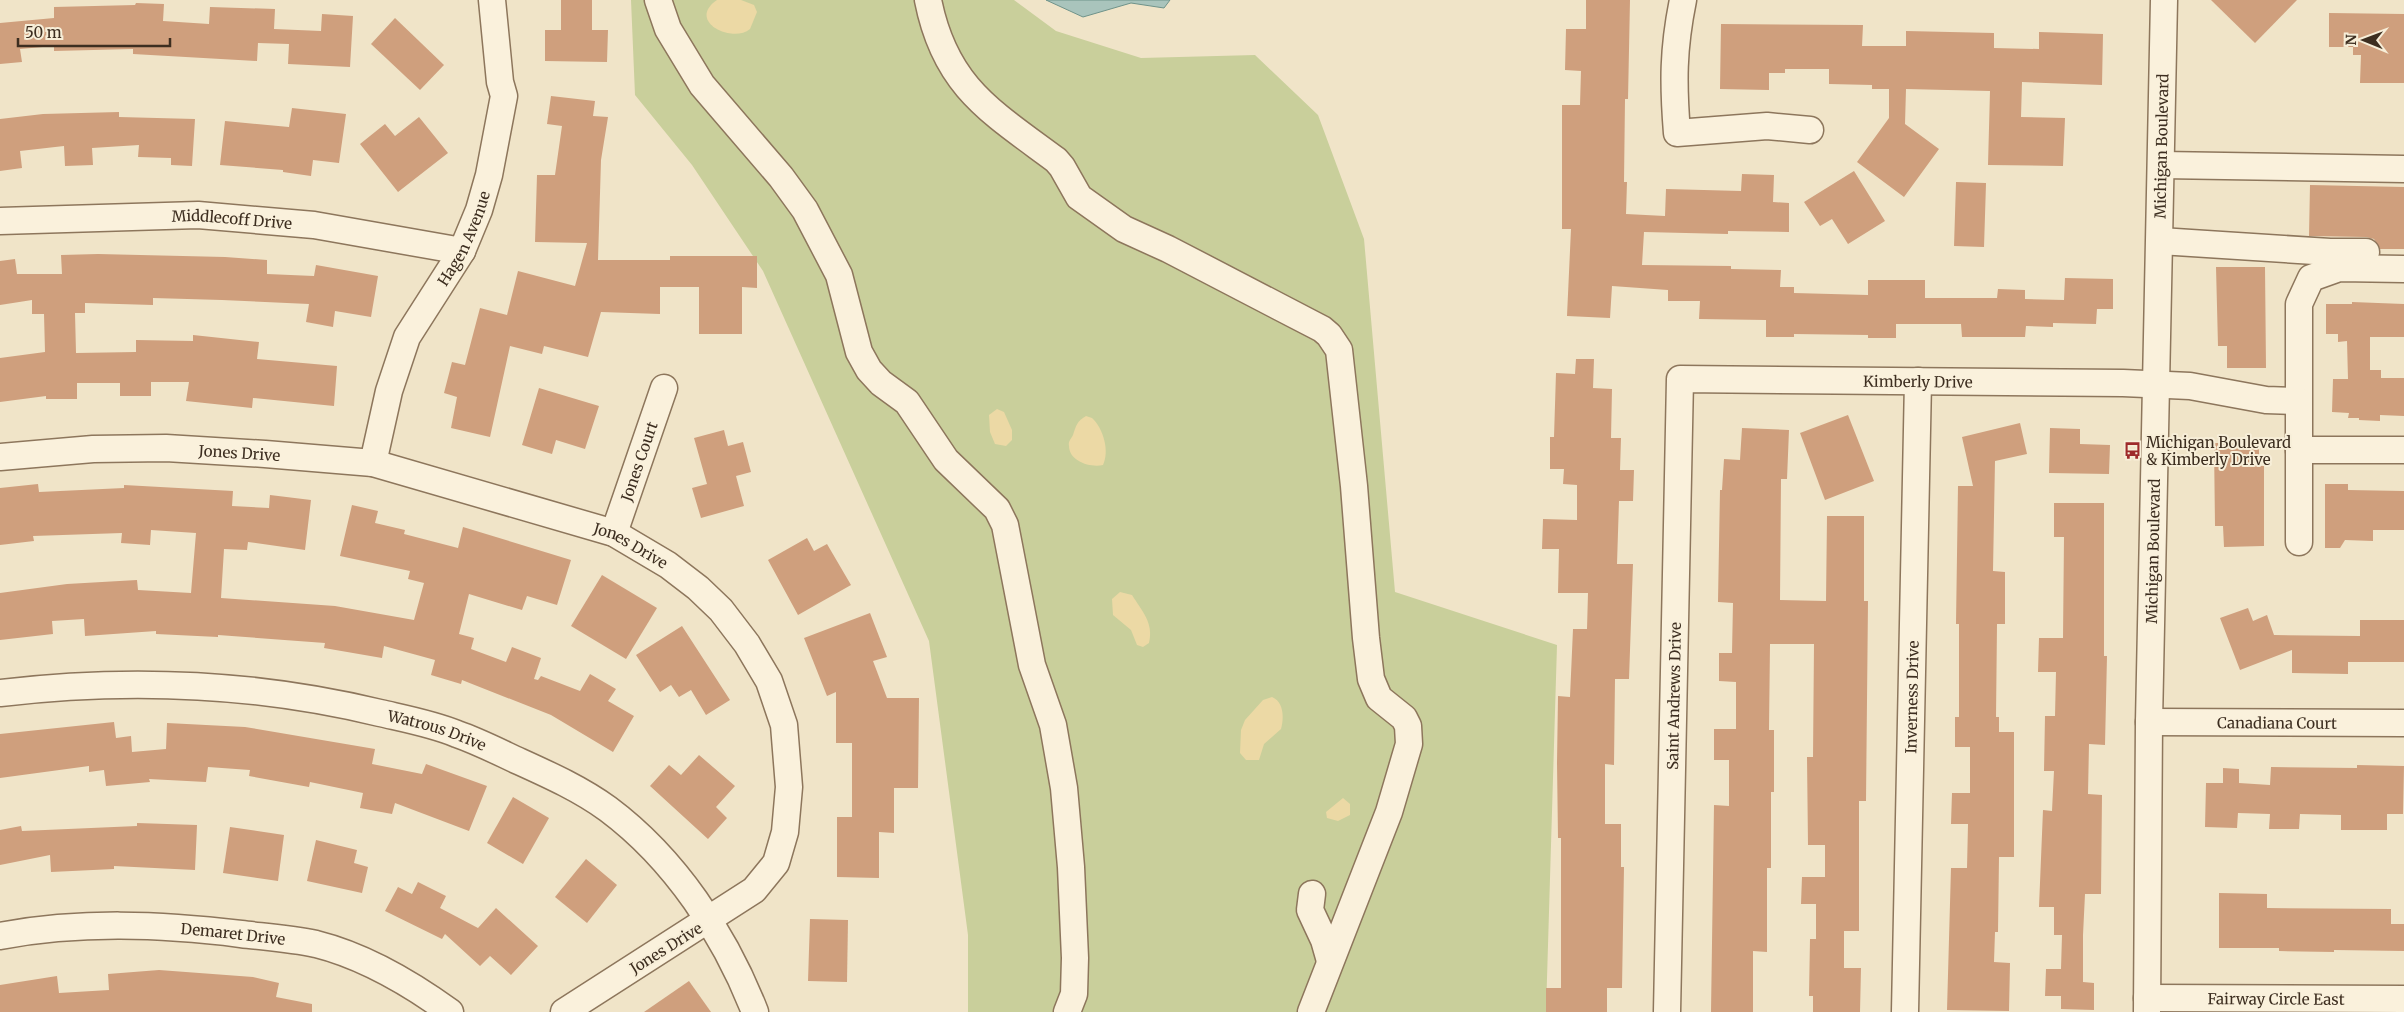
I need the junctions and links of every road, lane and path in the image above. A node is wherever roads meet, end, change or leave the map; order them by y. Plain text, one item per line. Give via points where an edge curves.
1 (492, 0) edge
2 (658, 0) edge
3 (928, 0) edge
4 (1683, 0) edge
5 (2164, 0) edge
6 (1810, 130) dead end
7 (2162, 165) junction
8 (2404, 169) edge
9 (0, 221) edge
10 (2160, 241) junction
11 (462, 251) junction
12 (2404, 252) edge
13 (2404, 269) edge
14 (1680, 379) joint
15 (1918, 381) junction
16 (2157, 385) junction
17 (664, 388) dead end
18 (2298, 401) junction
19 (2298, 450) junction
20 (2404, 450) edge
21 (0, 457) edge
22 (373, 463) junction
23 (614, 533) junction
24 (2299, 542) dead end
25 (0, 693) edge
26 (2149, 722) junction
27 (2404, 723) edge
28 (1312, 894) dead end
29 (709, 920) junction
30 (0, 936) edge
31 (1330, 961) junction
32 (2404, 999) edge
33 (2147, 1005) edge
34 (450, 1012) edge
35 (564, 1012) edge
36 (755, 1012) edge
37 (1067, 1012) edge
38 (1311, 1012) edge
39 (1666, 1012) edge
40 (1905, 1012) edge

1 - 11 street, Hagen Avenue via 504,96 489,175
2 - 37 street via 668,29 702,85 805,210 839,275 859,352 869,370 906,402 946,460 997,509 1005,524 1032,665 1053,725 1063,780 1075,958 1074,994
3 - 31 street via 940,44 964,86 1056,160 1079,197 1124,230 1168,249 1322,329 1339,350 1371,679 1379,698 1404,718 1409,744 1391,806
4 - 6 street via 1674,53 1677,133 1767,126
5 - 7 street, Michigan Boulevard
7 - 8 street
7 - 10 street, Michigan Boulevard
9 - 11 street, Middlecoff Drive via 198,215 314,225
10 - 12 street via 2330,252
10 - 16 street, Michigan Boulevard
11 - 22 street, Hagen Avenue via 407,337 389,391
13 - 18 street via 2339,268 2311,278 2299,304
14 - 15 street, Kimberly Drive
14 - 39 street, Saint Andrews Drive
15 - 16 street, Kimberly Drive
15 - 40 street, Inverness Drive
16 - 18 street, Kimberly Drive via 2217,390 2266,400
16 - 26 street, Michigan Boulevard
17 - 23 street, Jones Court
18 - 19 street
19 - 20 street
19 - 24 street
21 - 22 street, Jones Drive via 83,449 166,448
22 - 23 street, Jones Drive
23 - 29 street, Jones Drive via 668,565 721,610 769,681 784,725 788,787 785,832 776,863 754,890
25 - 29 street, Watrous Drive via 108,685 274,692 349,705 456,733 567,782 609,810 670,868
26 - 27 street, Canadiana Court
26 - 33 street, Michigan Boulevard
28 - 31 street via 1310,910
29 - 35 street, Jones Drive
29 - 36 street, Watrous Drive via 745,986
30 - 34 street, Demaret Drive via 78,926 143,924 316,944 385,971 423,992
31 - 38 street
32 - 33 street, Fairway Circle East

